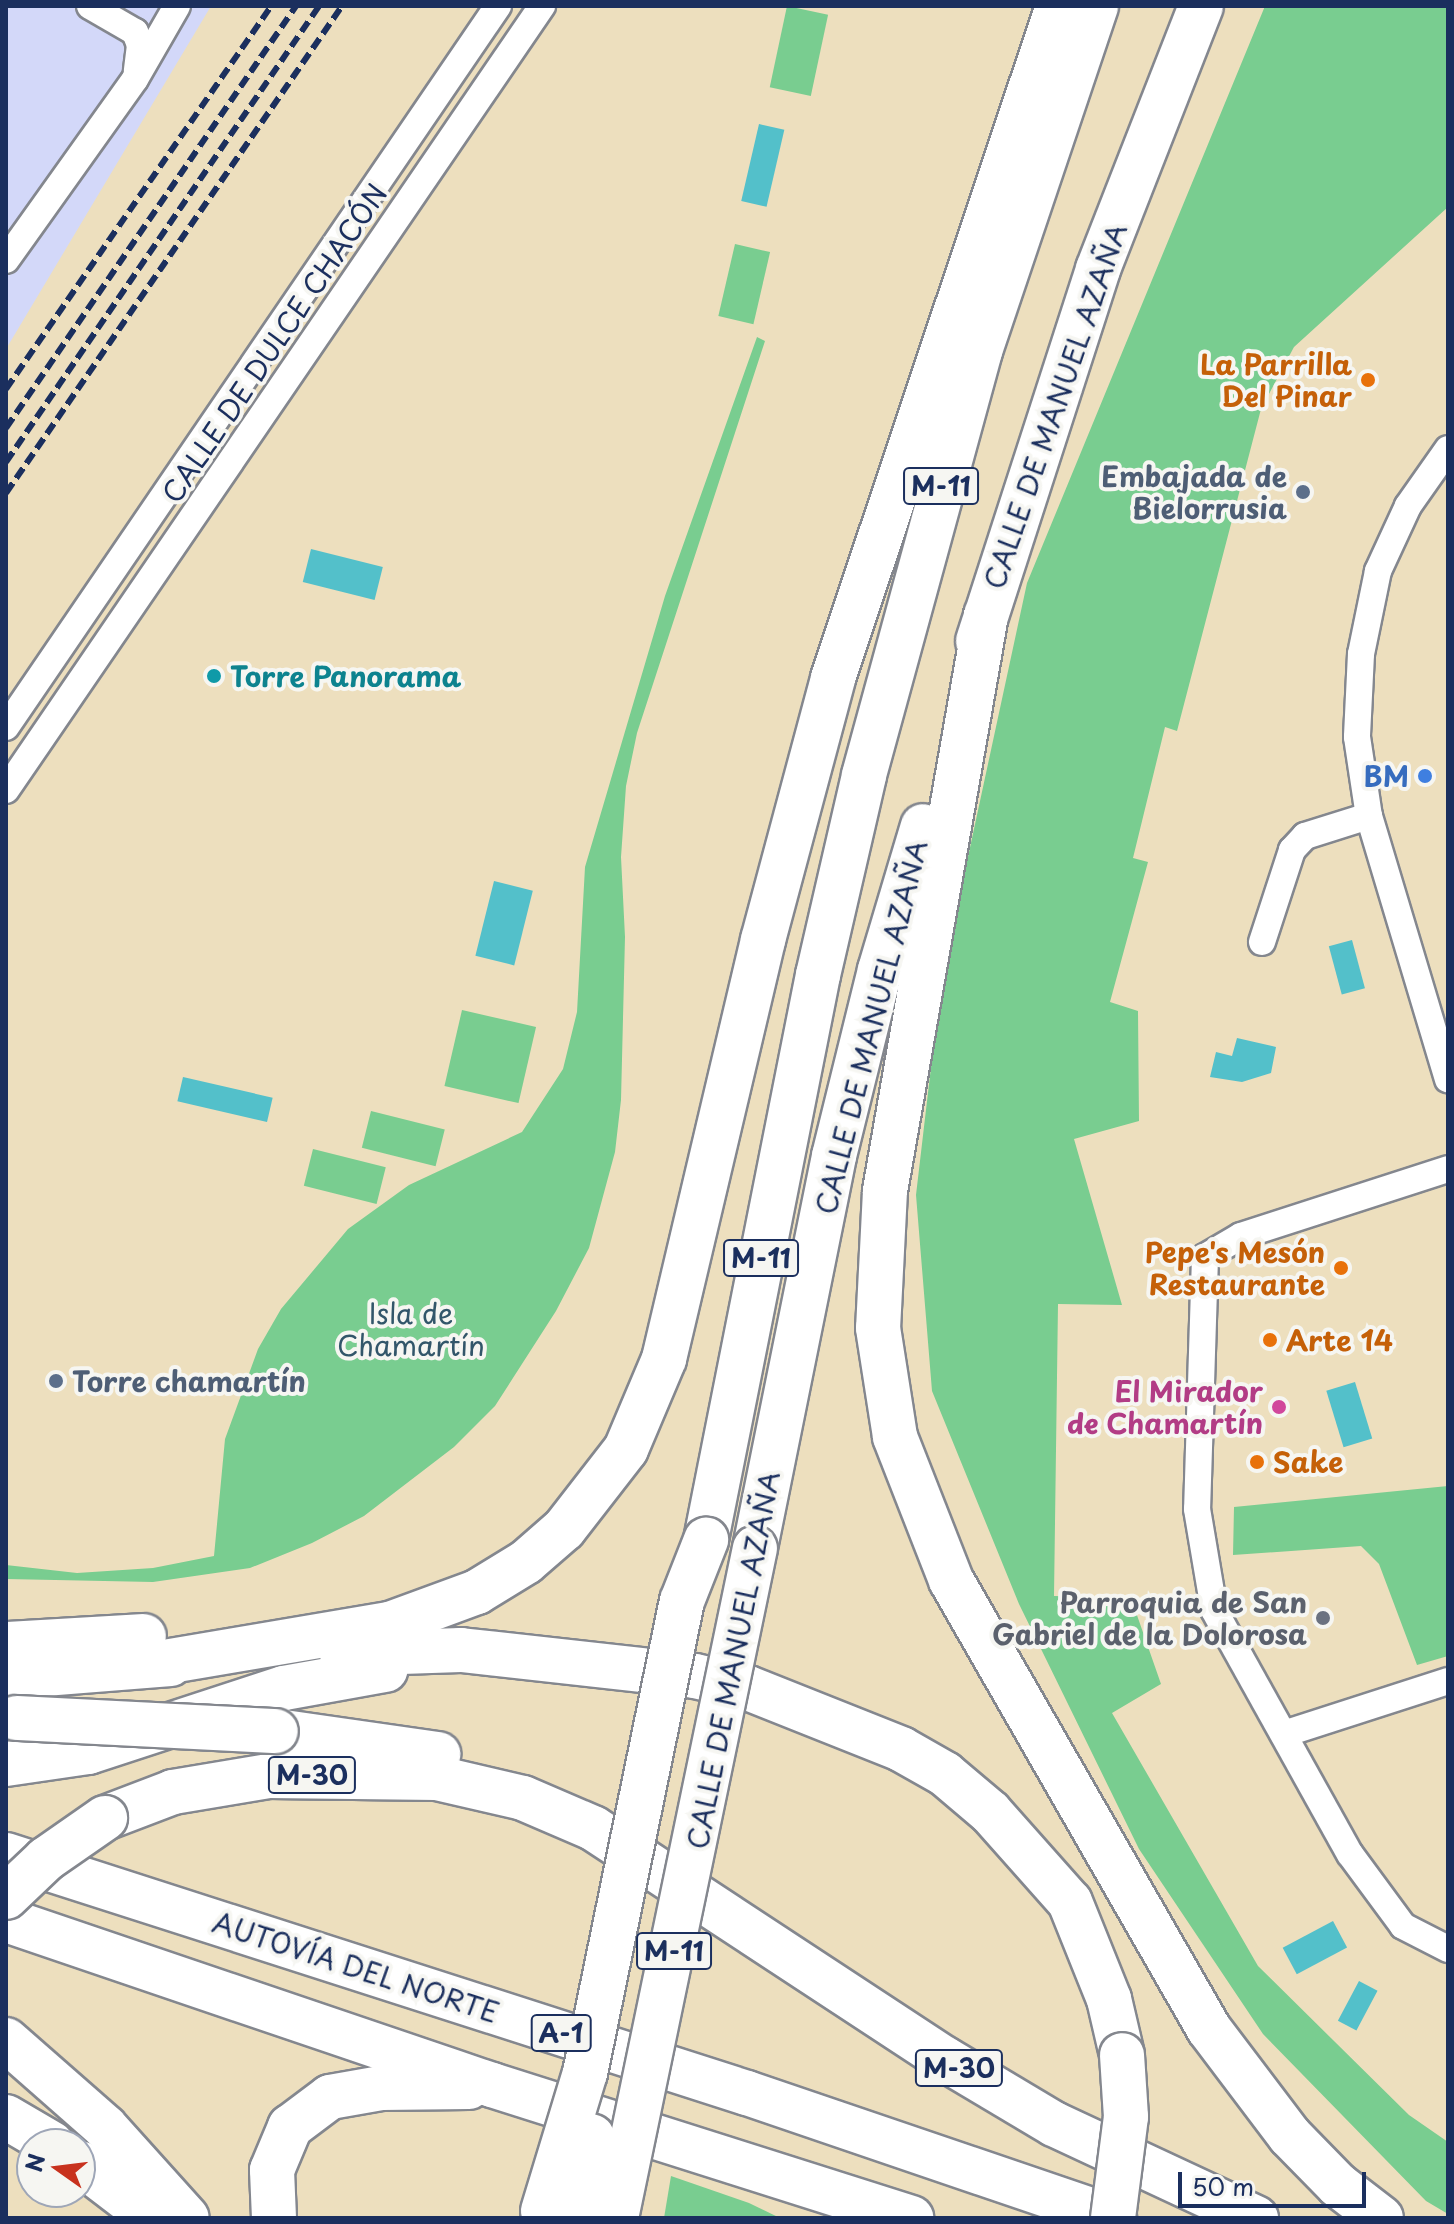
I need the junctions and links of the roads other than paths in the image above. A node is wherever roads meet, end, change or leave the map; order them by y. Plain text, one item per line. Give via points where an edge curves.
1 (90, 6) edge
2 (177, 6) edge
3 (498, 6) edge
4 (1058, 6) edge
5 (1096, 6) edge
6 (538, 7) edge
7 (1200, 17) edge
8 (135, 79) junction
9 (361, 208) junction
10 (394, 226) junction
11 (6, 260) edge
12 (980, 351) junction
13 (1448, 449) edge
14 (194, 453) junction
15 (224, 472) junction
16 (986, 615) junction
17 (31, 692) junction
18 (60, 711) junction
19 (6, 727) edge
20 (808, 777) junction
21 (6, 790) edge
22 (1369, 816) junction
23 (1262, 942) dead end
24 (1448, 1079) edge
25 (1448, 1169) edge
26 (477, 1592) junction
27 (6, 1644) edge
28 (141, 1666) junction
29 (624, 1666) junction
30 (1448, 1681) edge
31 (9, 1704) edge
32 (1284, 1734) junction
33 (6, 1764) edge
34 (523, 1798) junction
35 (705, 1810) junction
36 (6, 1855) edge
37 (6, 1897) edge
38 (6, 1920) edge
39 (1448, 1949) edge
40 (6, 2040) edge
41 (492, 2085) junction
42 (6, 2117) edge
43 (25, 2128) edge
44 (686, 2145) junction
45 (96, 2175) edge
46 (553, 2216) edge
47 (152, 2218) edge
48 (187, 2218) edge
49 (274, 2218) edge
50 (616, 2218) edge
51 (644, 2218) edge
52 (821, 2218) edge
53 (911, 2218) edge
54 (1114, 2218) edge
55 (1256, 2218) edge
56 (1381, 2218) edge

1 - 8 street via 135,32 140,45
2 - 8 street
3 - 9 street, CALLE DE DULCE CHACÓN
4 - 20 highway via 833,678
5 - 12 highway, CALLE DE MANUEL AZAÑA / M-11
6 - 10 street, CALLE DE DULCE CHACÓN
7 - 16 highway, CALLE DE MANUEL AZAÑA / M-11 via 1098,269
8 - 11 street
9 - 10 street
9 - 14 street, CALLE DE DULCE CHACÓN
10 - 15 street, CALLE DE DULCE CHACÓN
12 - 20 highway via 944,408
12 - 46 highway, CALLE DE MANUEL AZAÑA / M-11, bridge via 864,775 818,975 706,1540 682,1601
13 - 22 street via 1408,506 1378,571 1361,654 1357,737
14 - 15 street
14 - 17 street, CALLE DE DULCE CHACÓN
15 - 18 street, CALLE DE DULCE CHACÓN
16 - 35 highway, CALLE DE MANUEL AZAÑA / M-11, bridge via 880,970 834,1156
16 - 56 highway via 885,1191 878,1328 895,1437 951,1580 1209,2029 1290,2136 1338,2185
17 - 18 street
17 - 19 street, CALLE DE DULCE CHACÓN
18 - 21 street, CALLE DE DULCE CHACÓN
20 - 26 highway via 763,940 664,1359 646,1412 593,1497 564,1529 526,1562
22 - 23 street via 1305,836 1292,850
22 - 24 street
25 - 32 street via 1241,1236 1205,1257 1197,1509 1214,1610
26 - 27 highway via 468,1588 294,1626
26 - 28 highway via 390,1624
28 - 29 highway via 461,1650
28 - 31 highway
29 - 33 highway via 427,1665 353,1674 284,1688 88,1752
29 - 54 highway, bridge via 748,1688 858,1729 945,1774 1029,1852 1070,1902 1109,1999 1122,2055 1126,2117
30 - 32 street
31 - 34 highway, bridge via 276,1731 445,1755 497,1772
32 - 39 street via 1387,1910 1403,1926
34 - 37 highway, M-30, bridge via 437,1778 269,1776 173,1792 105,1818 46,1859
34 - 55 highway, M-30 via 593,1828 1054,2124
35 - 50 highway, CALLE DE MANUEL AZAÑA / M-11, bridge
35 - 51 highway via 707,1855
36 - 54 highway, AUTOVÍA DEL NORTE / A-1 via 732,2088
38 - 41 highway, A-1
40 - 48 highway via 105,2127
41 - 44 highway, A-1
41 - 49 highway via 381,2088 330,2097 290,2127 272,2170
42 - 43 highway
44 - 52 highway
44 - 53 highway, A-1
45 - 47 highway

